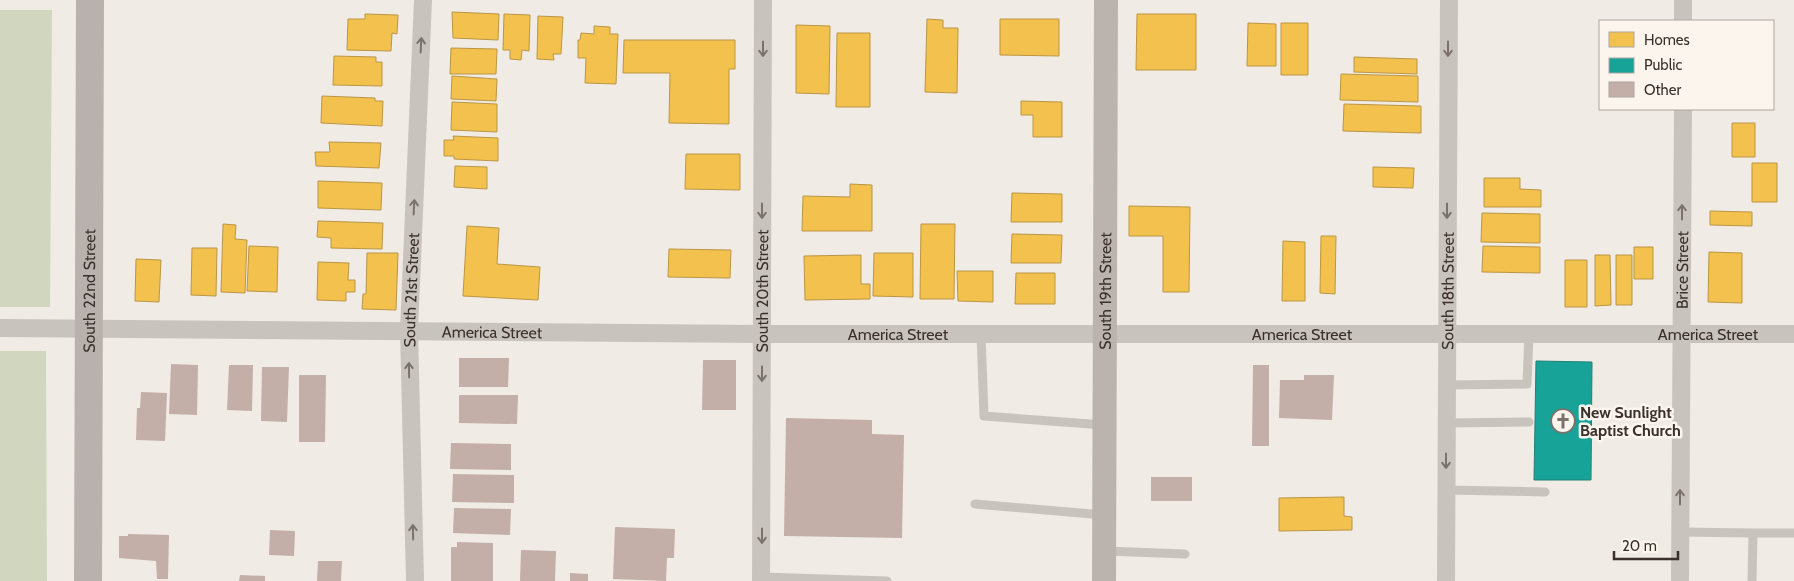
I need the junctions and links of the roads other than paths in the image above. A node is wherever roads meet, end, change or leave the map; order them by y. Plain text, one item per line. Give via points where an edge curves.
1 (90, 0) edge
2 (423, 0) edge
3 (763, 0) edge
4 (1106, 0) edge
5 (1448, 0) edge
6 (1683, 0) edge
7 (1683, 20) edge
8 (1683, 110) edge
9 (89, 327) junction
10 (0, 328) edge
11 (408, 330) junction
12 (1446, 333) junction
13 (1529, 333) junction
14 (1681, 333) junction
15 (762, 334) junction
16 (981, 334) junction
17 (1106, 334) junction
18 (1794, 334) edge
19 (1446, 385) junction
20 (1529, 422) dead end
21 (1446, 423) junction
22 (1105, 425) junction
23 (1446, 490) junction
24 (1545, 492) dead end
25 (975, 504) dead end
26 (1104, 515) junction
27 (1680, 532) junction
28 (1794, 533) edge
29 (1753, 534) junction
30 (1104, 551) junction
31 (1184, 554) dead end
32 (761, 579) edge
33 (88, 581) edge
34 (415, 581) edge
35 (887, 581) edge
36 (1104, 581) edge
37 (1446, 581) edge
38 (1680, 581) edge
39 (1752, 581) edge

1 - 9 main road, South 22nd Street
11 -> 2 street, South 21st Street
3 -> 15 street, South 20th Street
4 - 17 street, South 19th Street
5 -> 12 street, South 18th Street
6 - 7 street
14 -> 8 street, Brice Street
9 - 10 street, America Street
9 - 11 street, America Street
9 - 33 main road, South 22nd Street
11 - 15 street, America Street
34 -> 11 street, South 21st Street
12 - 13 street, America Street
12 - 17 street, America Street
12 - 19 street, South 18th Street
13 - 14 street, America Street
13 - 19 lane via 1527,384
14 - 18 street, America Street
27 -> 14 street, Brice Street
15 - 16 street, America Street
15 -> 32 street, South 20th Street
16 - 17 street, America Street
16 - 22 lane via 984,416
17 - 22 street, South 19th Street
19 - 21 street, South 18th Street
20 - 21 lane
21 -> 23 street, South 18th Street
22 - 26 street, South 19th Street
23 - 24 lane
23 - 37 street, South 18th Street
25 - 26 lane
26 - 30 street, South 19th Street
27 - 29 lane
27 - 38 street, Brice Street
28 - 29 lane
29 - 39 lane
30 - 31 lane
30 - 36 street, South 19th Street
32 - 35 lane

